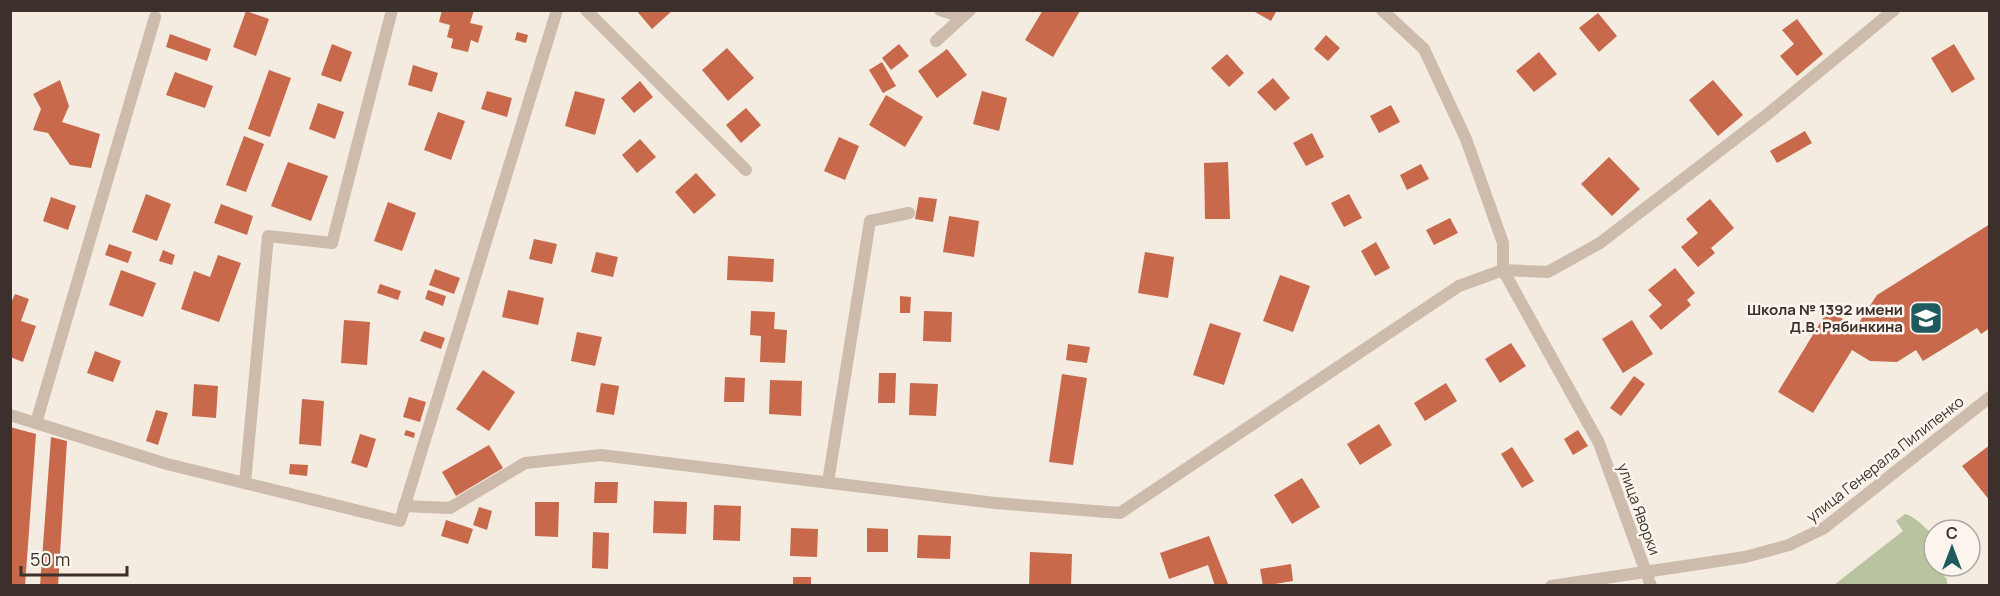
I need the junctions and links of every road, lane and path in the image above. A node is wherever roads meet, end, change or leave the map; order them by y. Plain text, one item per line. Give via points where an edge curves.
1 (392, 10) edge
2 (557, 10) edge
3 (586, 10) edge
4 (940, 10) edge
5 (1382, 10) edge
6 (1894, 10) edge
7 (966, 14) edge
8 (155, 17) dead end
9 (936, 41) dead end
10 (746, 170) dead end
11 (909, 213) dead end
12 (1503, 270) junction
13 (1989, 397) edge
14 (10, 415) edge
15 (36, 423) junction
16 (828, 482) junction
17 (245, 483) junction
18 (404, 506) junction
19 (1646, 572) junction
20 (1551, 585) edge
21 (1651, 585) edge

1 - 17 street via 332,243 268,236
2 - 18 street
3 - 10 street
4 - 7 street
5 - 12 street via 1424,49 1466,139 1503,243
6 - 12 street via 1769,113 1600,243 1548,272
7 - 9 street
8 - 15 street
11 - 16 street via 870,221
12 - 16 street via 1459,286 1120,513
12 - 19 street, улица Яворки via 1599,443
13 - 19 street, улица Генерала Пилипенко via 1810,536 1772,551
14 - 15 street
15 - 17 street via 167,464
16 - 18 street via 601,454 525,463 450,508
17 - 18 street via 400,521
19 - 20 street, улица Генерала Пилипенко
19 - 21 street, улица Яворки

